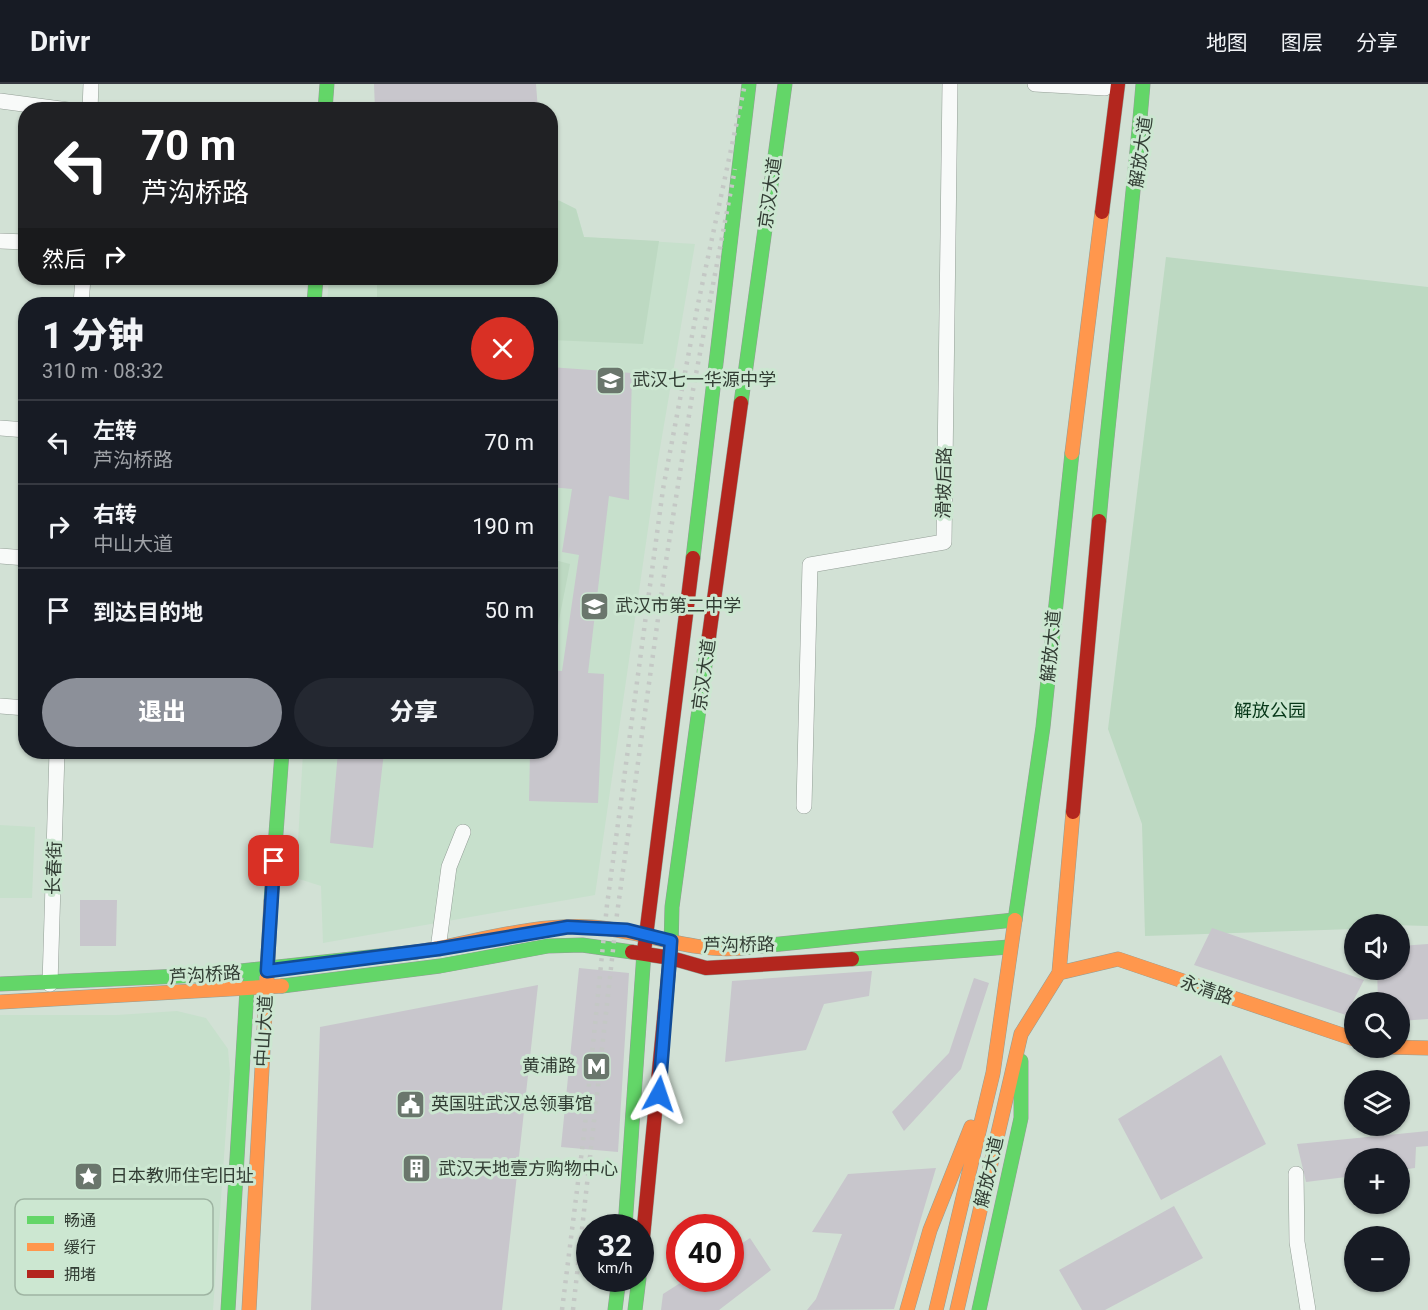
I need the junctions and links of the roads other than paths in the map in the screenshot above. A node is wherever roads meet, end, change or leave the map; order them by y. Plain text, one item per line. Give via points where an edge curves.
1 (91, 84) edge
2 (327, 84) edge
3 (749, 84) edge
4 (785, 84) edge
5 (950, 84) edge
6 (1035, 84) edge
7 (1143, 84) edge
8 (1151, 84) edge
9 (1109, 85) edge
10 (0, 101) edge
11 (90, 102) edge
12 (326, 102) edge
13 (18, 103) edge
14 (1132, 220) junction
15 (0, 240) edge
16 (18, 241) edge
17 (0, 428) edge
18 (18, 429) edge
19 (0, 556) edge
20 (18, 557) edge
21 (0, 706) edge
22 (18, 707) edge
23 (57, 759) edge
24 (281, 759) edge
25 (804, 806) dead end
26 (463, 832) dead end
27 (1014, 920) junction
28 (645, 933) junction
29 (671, 941) junction
30 (1009, 947) junction
31 (438, 949) junction
32 (644, 954) junction
33 (671, 958) junction
34 (261, 971) junction
35 (1059, 973) junction
36 (0, 984) edge
37 (50, 984) junction
38 (267, 988) junction
39 (247, 989) junction
40 (0, 1002) edge
41 (1021, 1034) junction
42 (1344, 1036) edge
43 (1410, 1048) edge
44 (1428, 1048) edge
45 (993, 1073) junction
46 (1296, 1174) dead end
47 (626, 1214) edge
48 (645, 1214) edge
49 (617, 1292) edge
50 (637, 1292) edge
51 (228, 1310) edge
52 (249, 1310) edge
53 (615, 1310) edge
54 (635, 1310) edge
55 (908, 1310) edge
56 (936, 1310) edge
57 (957, 1310) edge
58 (978, 1310) edge
59 (1308, 1310) edge

1 - 11 street
2 - 12 main road
3 - 28 main road, 京汉大道
4 - 29 main road, 京汉大道 via 672,908
5 - 25 street, 滑坡后路 via 944,542 810,565
6 - 9 street
7 - 14 main road, 解放大道
8 - 14 main road, 解放大道
9 - 27 main road, 解放大道 via 1100,217 1043,727
10 - 13 street
14 - 35 main road, 解放大道 via 1114,351
15 - 16 street
17 - 18 street
19 - 20 street
21 - 22 street
23 - 37 street, 长春街
24 - 34 main road, 中山大道
26 - 31 street via 449,867
27 - 29 main road, 芦沟桥路 via 726,949
27 - 30 main road, 解放大道
28 - 29 main road, 芦沟桥路
28 - 31 main road, 芦沟桥路 via 568,927
28 - 32 main road, 京汉大道
29 - 33 main road, 京汉大道
30 - 33 main road, 芦沟桥路 via 733,968 706,968
30 - 45 main road, 解放大道
31 - 34 main road, 芦沟桥路
32 - 33 main road, 芦沟桥路
32 - 38 main road, 芦沟桥路 via 582,945 548,946 440,966
32 - 47 main road, 京汉大道
33 - 48 main road, 京汉大道
34 - 37 main road, 芦沟桥路
34 - 38 main road, 中山大道
34 - 39 main road, 中山大道
35 - 41 main road, 解放大道
35 - 42 main road, 永清路 via 1118,959
36 - 37 main road, 芦沟桥路
38 - 39 main road, 芦沟桥路
38 - 52 main road, 中山大道
39 - 40 main road, 芦沟桥路
39 - 51 main road, 中山大道
41 - 57 main road, 解放大道
41 - 58 main road, 解放大道 via 1021,1118
43 - 44 main road
45 - 55 main road, 解放大道 via 930,1230
45 - 56 main road, 解放大道
46 - 59 street via 1297,1242
49 - 53 main road
50 - 54 main road

